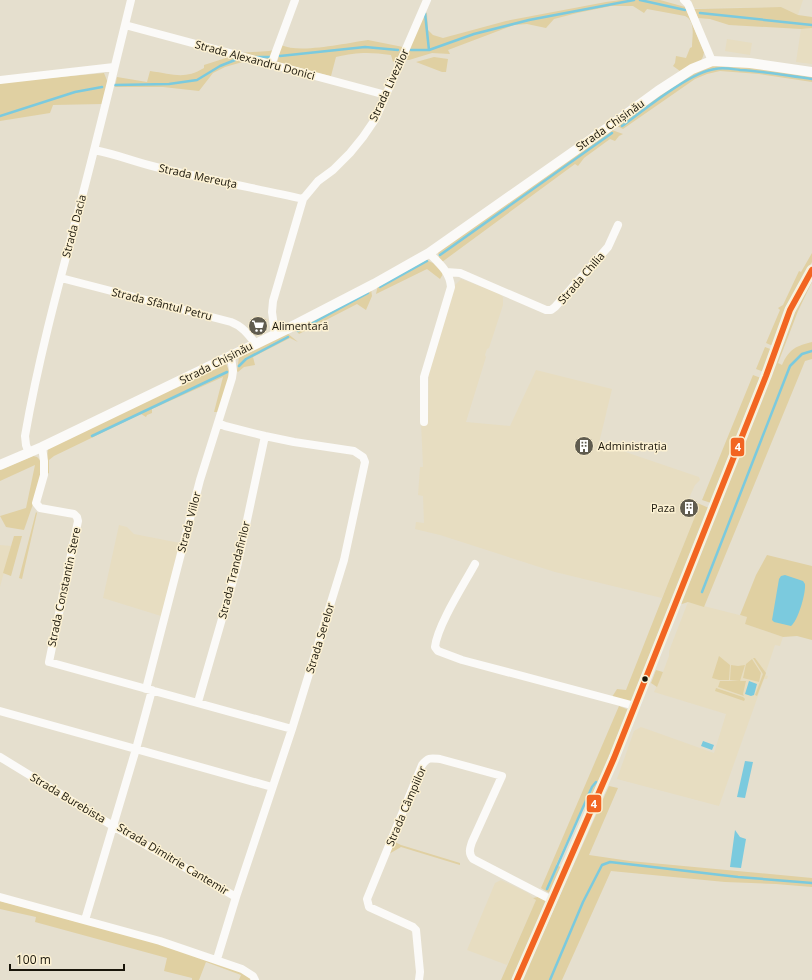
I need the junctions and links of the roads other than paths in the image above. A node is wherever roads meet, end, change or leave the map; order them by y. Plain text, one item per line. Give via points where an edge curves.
1 (131, 0) edge
2 (295, 0) edge
3 (427, 0) edge
4 (684, 0) edge
5 (125, 25) junction
6 (712, 61) junction
7 (270, 65) junction
8 (114, 67) junction
9 (812, 72) edge
10 (0, 80) edge
11 (386, 95) junction
12 (94, 150) junction
13 (303, 198) junction
14 (618, 225) dead end
15 (429, 253) junction
16 (812, 270) edge
17 (446, 272) junction
18 (61, 278) junction
19 (275, 334) junction
20 (256, 343) junction
21 (231, 356) junction
22 (424, 422) dead end
23 (218, 423) junction
24 (265, 436) junction
25 (42, 447) junction
26 (29, 453) junction
27 (0, 465) edge
28 (475, 564) dead end
29 (149, 690) junction
30 (198, 702) junction
31 (635, 706) junction
32 (0, 711) edge
33 (292, 729) junction
34 (136, 749) junction
35 (0, 757) edge
36 (272, 787) junction
37 (113, 826) junction
38 (0, 897) edge
39 (236, 897) junction
40 (552, 900) junction
41 (85, 920) junction
42 (217, 960) junction
43 (255, 980) edge
44 (419, 980) edge
45 (517, 980) edge

1 - 5 street, Strada Dacia
2 - 7 street
3 - 11 street, Strada Livezilor
4 - 6 street
5 - 7 street, Strada Alexandru Donici
5 - 8 street, Strada Dacia
6 - 9 street, Strada Chișinău via 750,63
6 - 15 street, Strada Chișinău via 692,69 658,91
7 - 11 street, Strada Alexandru Donici
8 - 10 street
8 - 12 street, Strada Dacia
11 - 13 street, Strada Livezilor via 376,118 350,153
12 - 13 street, Strada Mereuța via 176,172
12 - 18 street, Strada Dacia
13 - 19 street, Strada Livezilor via 273,302
14 - 17 street, Strada Chilia via 608,247 551,310 460,273
15 - 17 street
15 - 19 street, Strada Chișinău
16 - 31 main road via 790,310
17 - 22 street via 451,287 424,377
18 - 20 street, Strada Sfântul Petru via 231,322 245,330
18 - 26 street, Strada Dacia via 30,407 25,441
19 - 20 street, Strada Chișinău
20 - 21 street, Strada Chișinău
21 - 23 street, Strada Viilor via 233,371
21 - 25 street, Strada Chișinău
23 - 24 street, Strada Serelor
23 - 29 street, Strada Viilor via 200,480
24 - 30 street, Strada Trandafirilor via 237,568
24 - 33 street, Strada Serelor via 354,451 363,457 365,462 344,560
25 - 26 street, Strada Chișinău
25 - 29 street, Strada Constantin Stere via 44,475 36,503 40,508 74,514 78,521 49,662
26 - 27 street, Strada Chișinău
28 - 31 street via 443,623 435,647 438,650 462,660
29 - 30 street
29 - 34 street, Strada Dimitrie Cantemir
30 - 33 street
31 - 40 main road
32 - 34 street
33 - 36 street, Strada Serelor
34 - 36 street
34 - 37 street, Strada Dimitrie Cantemir
35 - 37 street, Strada Burebista
36 - 39 street, Strada Serelor
37 - 39 street, Strada Dimitrie Cantemir
37 - 41 street, Strada Burebista
38 - 41 street
39 - 42 street, Strada Serelor
40 - 44 street, Strada Câmpiilor via 470,856 470,848 502,776 440,760 426,759 367,899 369,907 416,930
40 - 45 main road
41 - 42 street
42 - 43 street via 242,969 254,976

